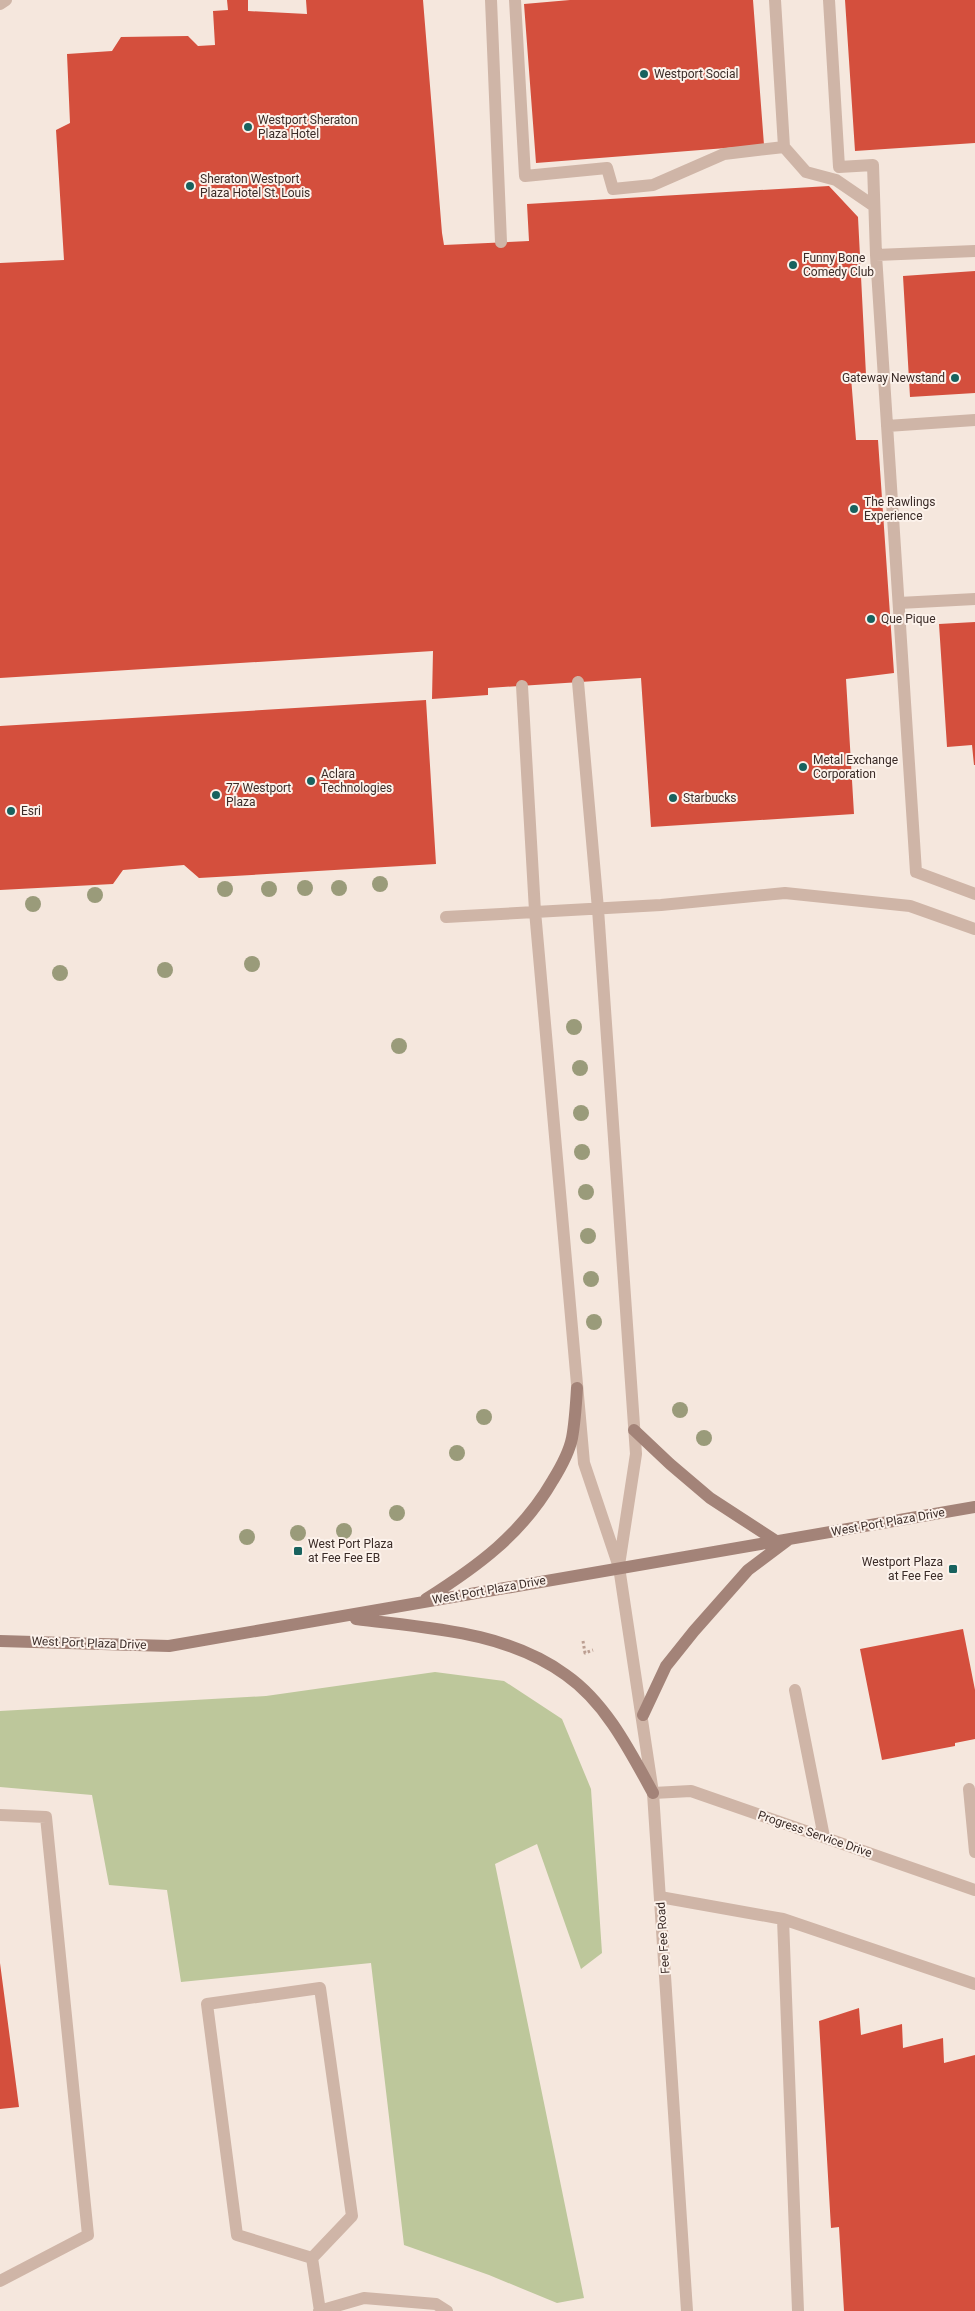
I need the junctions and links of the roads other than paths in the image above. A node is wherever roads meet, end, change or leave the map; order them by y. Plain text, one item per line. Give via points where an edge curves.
1 (6, 0) edge
2 (491, 0) edge
3 (516, 0) edge
4 (775, 0) edge
5 (830, 0) edge
6 (0, 4) edge
7 (784, 147) junction
8 (874, 206) junction
9 (501, 242) dead end
10 (975, 251) edge
11 (876, 256) junction
12 (975, 420) edge
13 (887, 426) junction
14 (975, 599) edge
15 (899, 603) junction
16 (578, 682) dead end
17 (522, 686) dead end
18 (975, 894) edge
19 (598, 909) junction
20 (536, 911) junction
21 (446, 917) dead end
22 (975, 929) edge
23 (577, 1388) junction
24 (634, 1430) junction
25 (975, 1507) edge
26 (790, 1538) junction
27 (776, 1540) junction
28 (619, 1567) junction
29 (420, 1602) junction
30 (344, 1617) junction
31 (0, 1640) edge
32 (795, 1690) dead end
33 (643, 1715) junction
34 (969, 1789) dead end
35 (653, 1793) junction
36 (0, 1815) edge
37 (824, 1837) junction
38 (975, 1852) edge
39 (975, 1890) edge
40 (660, 1897) junction
41 (783, 1919) junction
42 (975, 1984) edge
43 (312, 2258) junction
44 (0, 2280) edge
45 (320, 2311) edge
46 (447, 2311) edge
47 (687, 2311) edge
48 (798, 2311) edge

1 - 6 street
2 - 9 street
3 - 7 street via 525,176 607,168 613,190 653,185 724,154
4 - 7 street
5 - 8 street via 839,167 873,165
7 - 8 street via 806,172 836,180
8 - 11 street
10 - 11 street
11 - 13 street
12 - 13 street
13 - 15 street
14 - 15 street
15 - 18 street via 916,872
16 - 19 street
17 - 20 street
19 - 20 street
19 - 22 street via 785,893 910,906
19 - 24 street
20 - 21 street
20 - 23 street
23 - 28 street via 584,1464
23 - 29 main road via 572,1439 562,1466 541,1499 509,1538
24 - 27 main road via 710,1498
24 - 28 street via 636,1454
25 - 26 main road, West Port Plaza Drive
26 - 27 main road, West Port Plaza Drive
26 - 33 main road via 748,1570 700,1624 666,1666
27 - 28 main road, West Port Plaza Drive
28 - 29 main road, West Port Plaza Drive
28 - 33 street, Fee Fee Road
29 - 30 main road, West Port Plaza Drive
30 - 31 main road, West Port Plaza Drive via 169,1646
30 - 35 main road via 467,1633 538,1657 567,1675 609,1720
32 - 37 street
33 - 35 street, Fee Fee Road
34 - 38 street
35 - 37 street, Progress Service Drive via 691,1791
35 - 40 street, Fee Fee Road
36 - 44 street via 46,1817 88,2235
37 - 39 street, Progress Service Drive
40 - 41 street
40 - 47 street, Fee Fee Road
41 - 42 street
41 - 48 street
43 - 43 street via 352,2216 320,1988 207,2004 238,2235
43 - 45 street
45 - 46 street via 364,2298 436,2304

